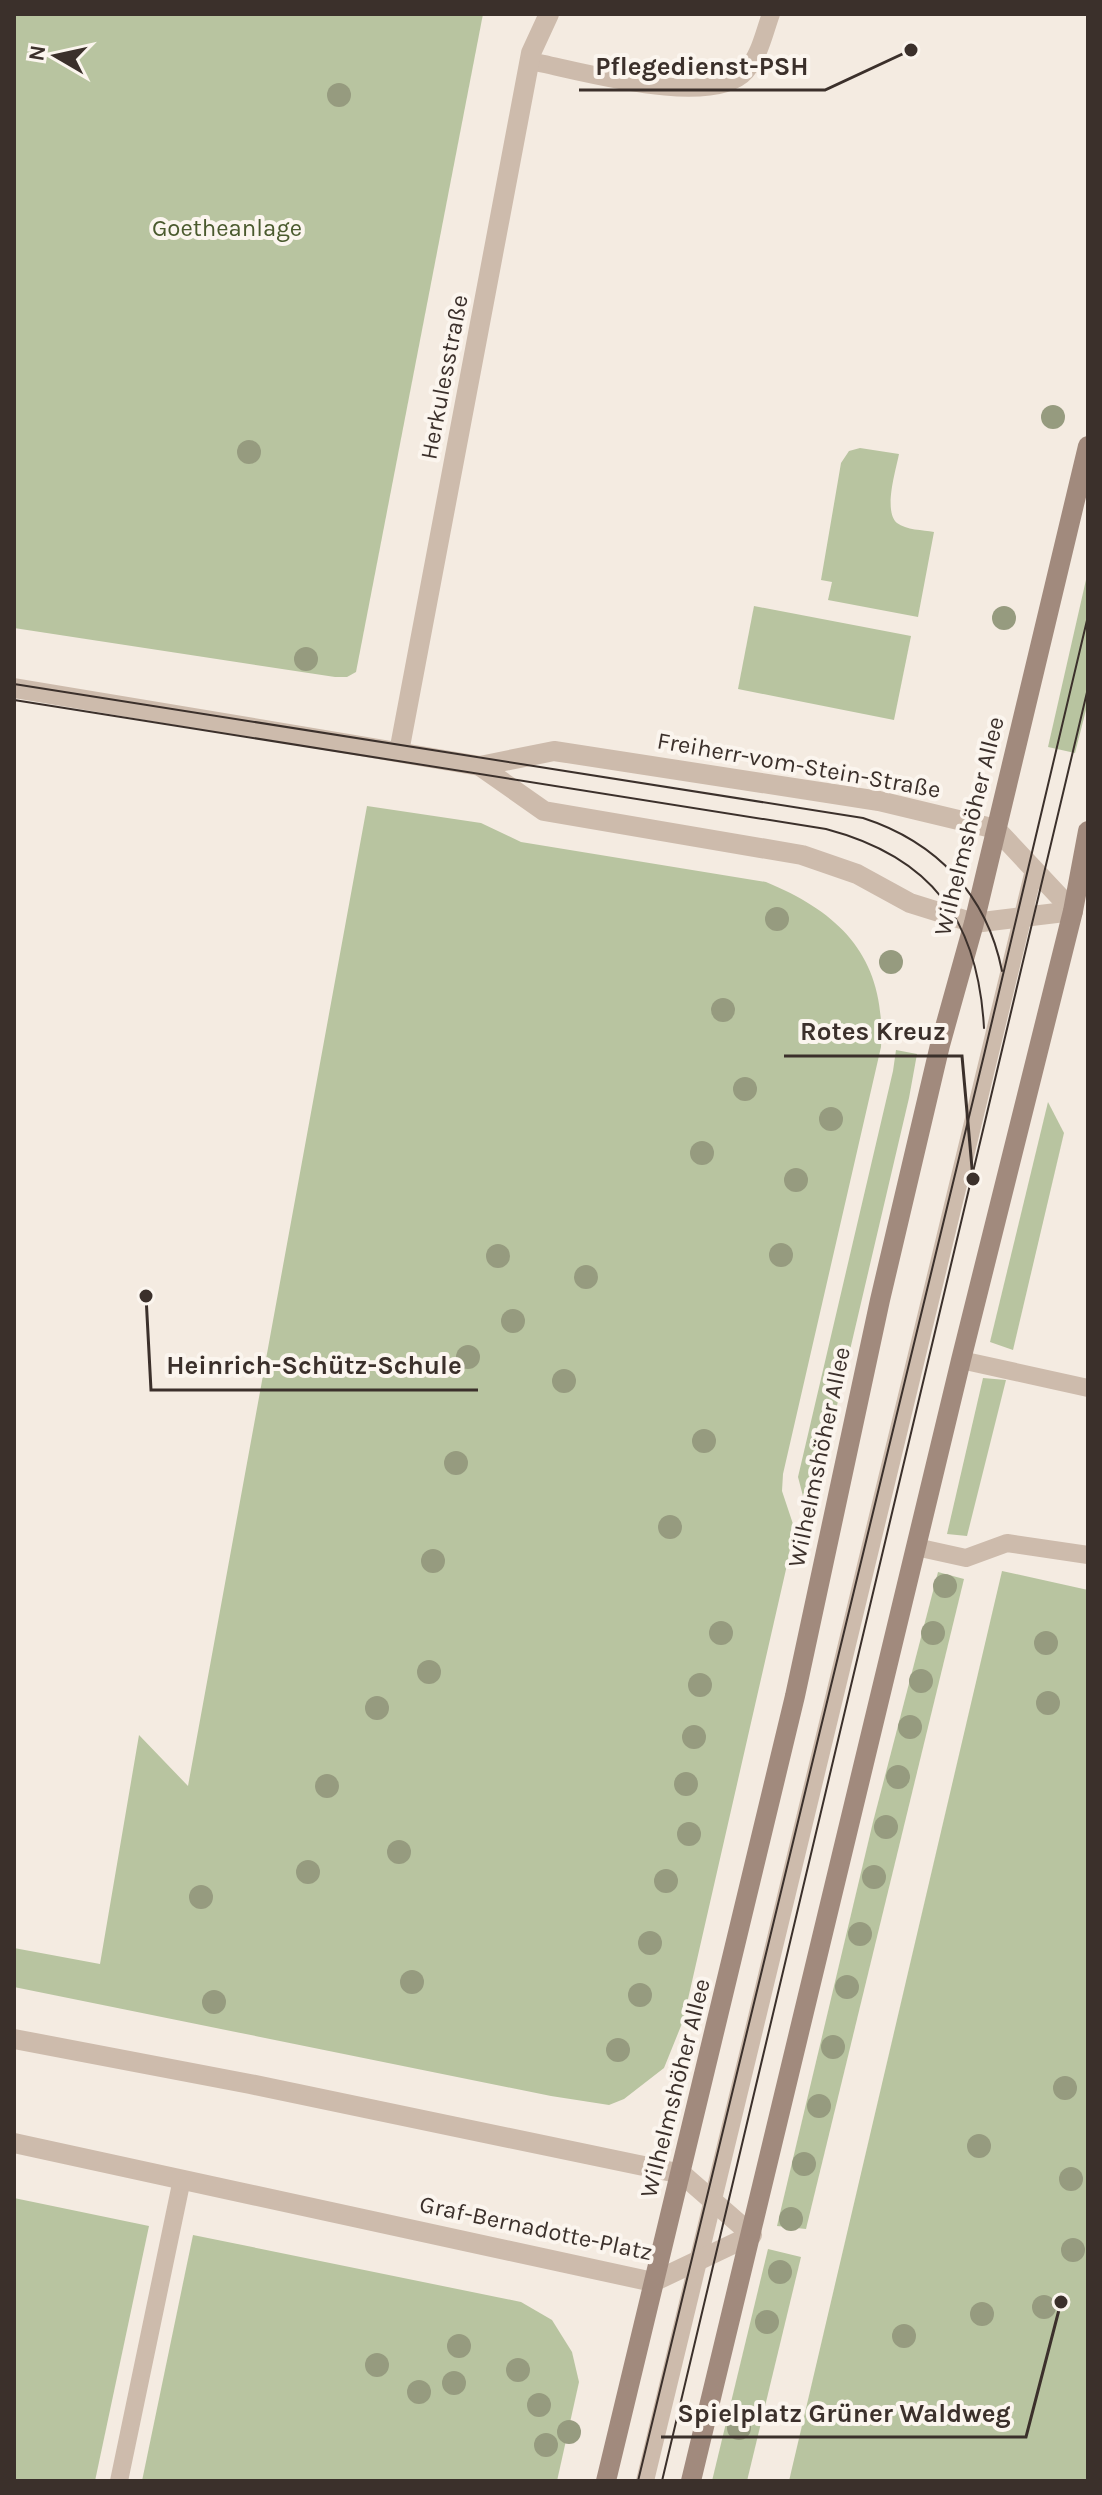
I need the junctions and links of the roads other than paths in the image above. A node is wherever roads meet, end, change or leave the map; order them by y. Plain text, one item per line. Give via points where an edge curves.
1 (549, 14) edge
2 (771, 14) edge
3 (530, 61) junction
4 (1088, 446) edge
5 (14, 688) edge
6 (399, 752) junction
7 (480, 766) junction
8 (996, 829) junction
9 (1088, 831) edge
10 (1034, 870) junction
11 (1080, 914) edge
12 (1024, 917) junction
13 (974, 923) junction
14 (961, 1360) junction
15 (1088, 1388) edge
16 (916, 1547) junction
17 (1088, 1555) edge
18 (14, 2039) edge
19 (14, 2143) edge
20 (682, 2174) junction
21 (182, 2179) junction
22 (713, 2201) junction
23 (752, 2235) junction
24 (698, 2261) junction
25 (653, 2282) junction
26 (119, 2481) edge
27 (606, 2481) edge
28 (645, 2481) edge
29 (691, 2481) edge

1 - 3 street, Herkulesstraße
2 - 3 lane via 745,73 718,88 671,89
3 - 6 street, Herkulesstraße
4 - 8 main road, Wilhelmshöher Allee
5 - 6 street, Freiherr-vom-Stein-Straße
6 - 7 street, Freiherr-vom-Stein-Straße
7 - 8 street, Freiherr-vom-Stein-Straße via 554,751 879,801
7 - 13 street, Freiherr-vom-Stein-Straße via 544,811 802,855 857,874 910,903
8 - 10 street
8 - 13 main road, Wilhelmshöher Allee
9 - 11 main road
10 - 11 street
10 - 12 lane
11 - 12 street, Freiherr-vom-Stein-Straße
11 - 14 main road
12 - 13 street, Freiherr-vom-Stein-Straße
12 - 22 lane
13 - 20 main road, Wilhelmshöher Allee via 880,1300 795,1696
14 - 15 lane
14 - 16 main road
16 - 17 lane via 966,1558 1007,1543
16 - 23 main road
18 - 20 street
19 - 21 street, Graf-Bernadotte-Platz
20 - 22 street
20 - 25 main road, Wilhelmshöher Allee
21 - 25 street, Graf-Bernadotte-Platz
21 - 26 lane
22 - 23 street
22 - 24 lane
23 - 24 street, Graf-Bernadotte-Platz
23 - 29 main road
24 - 25 street, Graf-Bernadotte-Platz
24 - 28 lane
25 - 27 main road, Wilhelmshöher Allee

